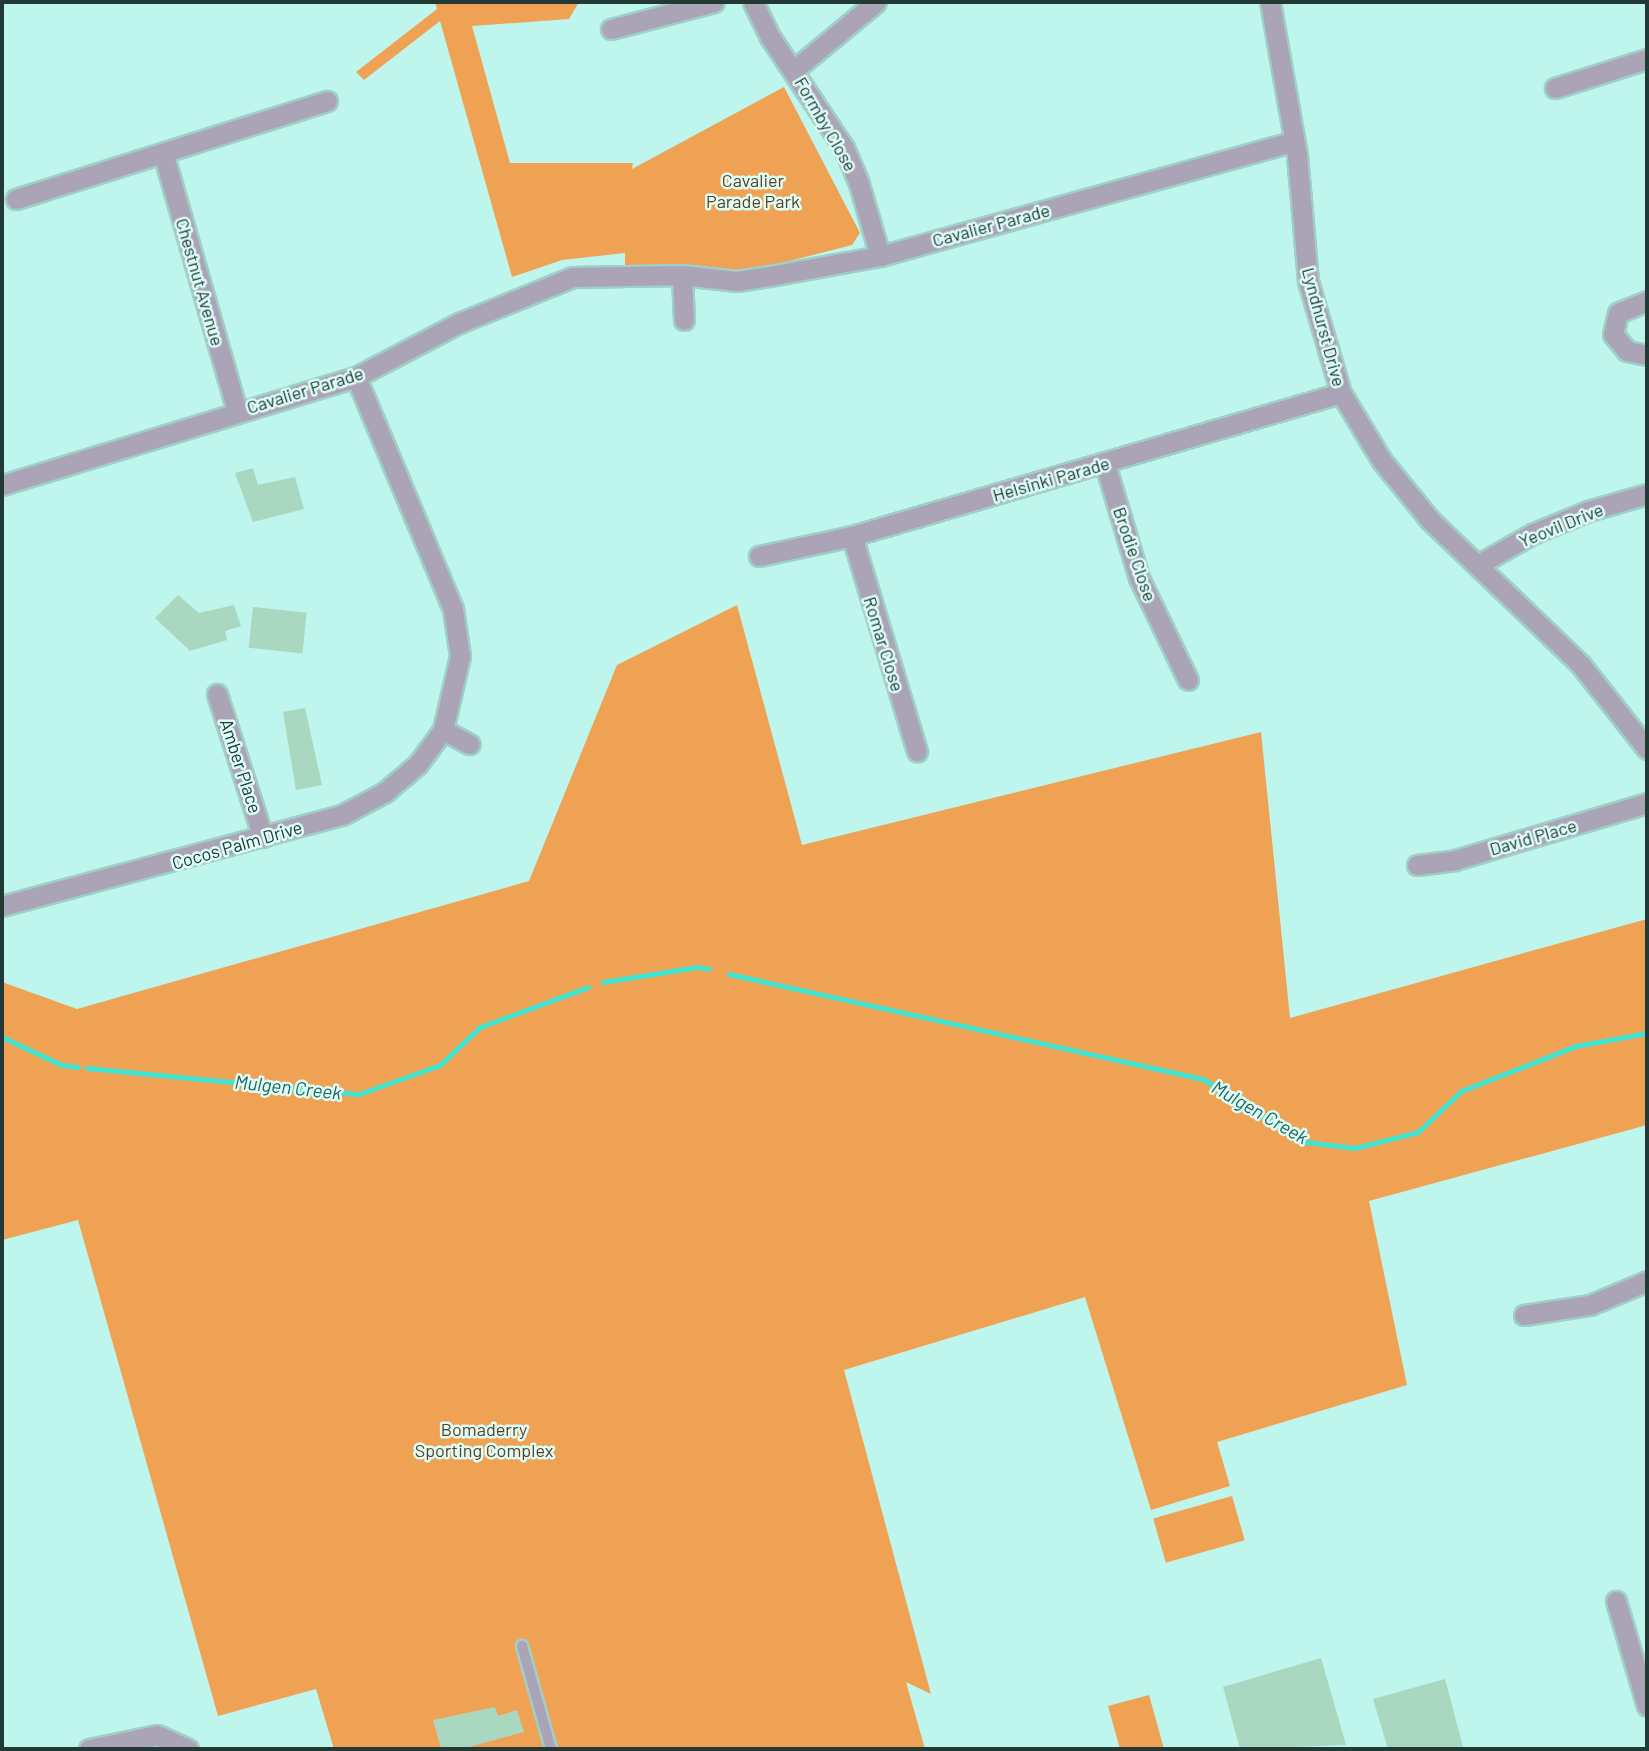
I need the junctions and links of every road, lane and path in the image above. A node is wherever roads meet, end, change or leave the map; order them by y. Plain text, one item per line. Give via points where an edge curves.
1 (714, 2) edge
2 (753, 2) edge
3 (876, 2) edge
4 (1270, 2) edge
5 (611, 29) dead end
6 (1647, 59) edge
7 (795, 69) junction
8 (1555, 88) dead end
9 (327, 101) dead end
10 (1294, 141) junction
11 (163, 153) junction
12 (16, 200) dead end
13 (880, 256) junction
14 (682, 275) junction
15 (1647, 302) edge
16 (684, 320) dead end
17 (1647, 355) edge
18 (356, 377) junction
19 (1341, 393) junction
20 (237, 411) junction
21 (1105, 464) junction
22 (2, 485) edge
23 (1647, 494) edge
24 (852, 536) junction
25 (759, 556) dead end
26 (1479, 564) junction
27 (1188, 680) dead end
28 (217, 694) dead end
29 (443, 730) junction
30 (470, 744) dead end
31 (1647, 749) edge
32 (916, 751) dead end
33 (1647, 803) edge
34 (263, 837) junction
35 (1417, 865) dead end
36 (2, 906) edge
37 (1647, 1280) edge
38 (1524, 1315) dead end
39 (1616, 1601) dead end
40 (522, 1646) dead end
41 (1647, 1706) edge
42 (89, 1749) edge
43 (188, 1749) edge
44 (551, 1749) edge

1 - 5 street
2 - 7 street, Formby Close via 770,37
3 - 7 street
4 - 10 street, Lyndhurst Drive
6 - 8 street
7 - 13 street, Formby Close via 844,148
9 - 11 street
10 - 13 street, Cavalier Parade
10 - 19 street, Lyndhurst Drive via 1308,281
11 - 12 street
11 - 20 street, Chestnut Avenue
13 - 14 street, Cavalier Parade via 737,281
14 - 16 street
14 - 18 street, Cavalier Parade via 573,277 459,323
15 - 17 street via 1618,313 1613,334 1627,351
18 - 20 street, Cavalier Parade
18 - 29 street, Cocos Palm Drive via 453,610 460,656
19 - 21 street, Helsinki Parade
19 - 26 street, Lyndhurst Drive via 1390,471 1430,520
20 - 22 street, Cavalier Parade
21 - 24 street, Helsinki Parade
21 - 27 street, Brodie Close via 1139,578
23 - 26 street, Yeovil Drive via 1543,530
24 - 25 street, Helsinki Parade
24 - 32 street, Romar Close
26 - 31 street, Lyndhurst Drive via 1581,665
28 - 34 street, Amber Place
29 - 30 street
29 - 34 street, Cocos Palm Drive via 418,764 385,792 342,815
33 - 35 street, David Place via 1455,860
34 - 36 street, Cocos Palm Drive
37 - 38 street via 1590,1306
39 - 41 street
40 - 44 lane
42 - 43 street via 157,1735

